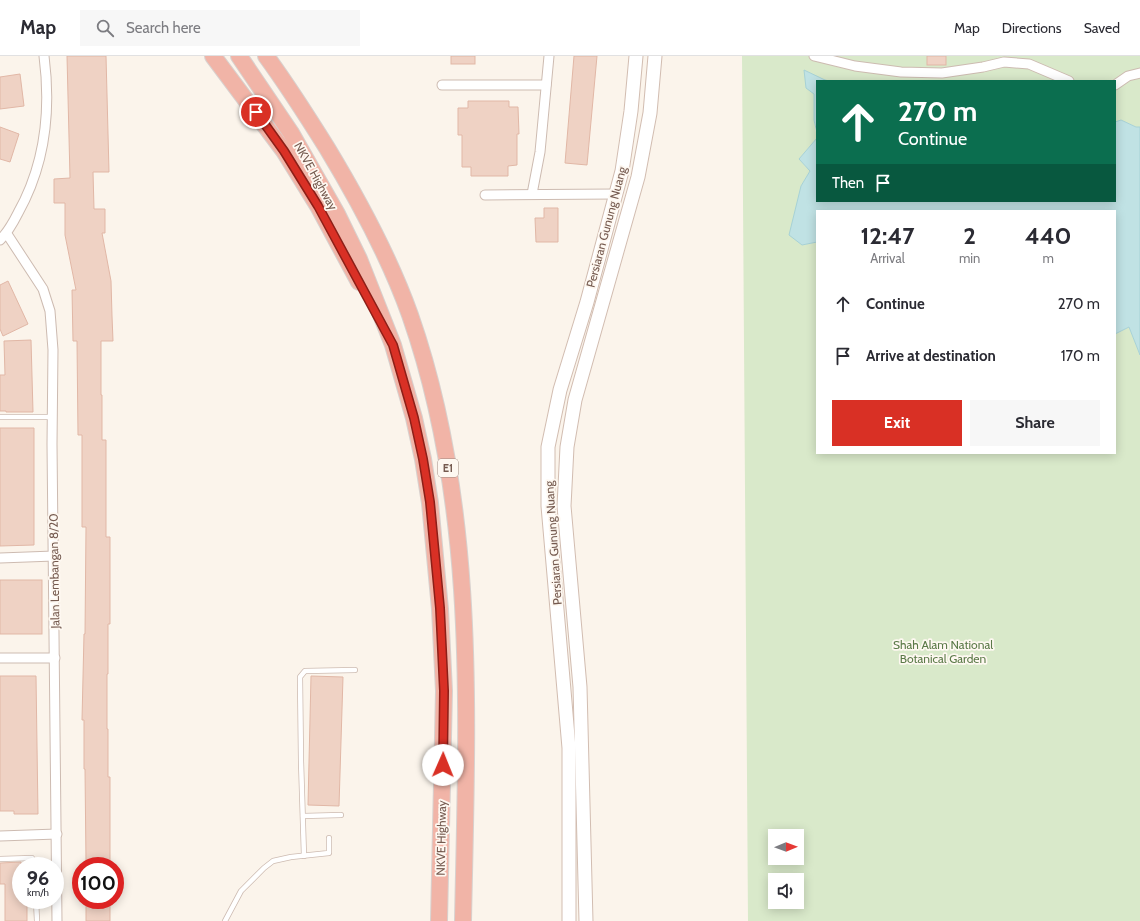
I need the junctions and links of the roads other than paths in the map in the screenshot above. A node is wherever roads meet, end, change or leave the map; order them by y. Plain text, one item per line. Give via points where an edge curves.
1 (44, 56) edge
2 (213, 56) edge
3 (238, 56) edge
4 (266, 56) edge
5 (549, 56) edge
6 (636, 56) edge
7 (655, 56) edge
8 (814, 56) edge
9 (1140, 73) edge
10 (1068, 80) edge
11 (1116, 84) edge
12 (546, 85) junction
13 (442, 86) dead end
14 (532, 194) junction
15 (616, 194) junction
16 (485, 195) dead end
17 (7, 234) junction
18 (0, 240) edge
19 (393, 345) junction
20 (0, 417) edge
21 (53, 417) junction
22 (54, 556) junction
23 (0, 558) edge
24 (0, 658) edge
25 (55, 658) junction
26 (355, 670) dead end
27 (341, 815) dead end
28 (302, 816) junction
29 (57, 834) junction
30 (0, 836) edge
31 (329, 838) dead end
32 (304, 856) junction
33 (0, 859) edge
34 (12, 859) edge
35 (36, 909) edge
36 (37, 921) edge
37 (57, 921) edge
38 (225, 921) edge
39 (439, 921) edge
40 (463, 921) edge
41 (569, 921) edge
42 (586, 921) edge

1 - 17 street via 46,107 43,147 37,172 26,199
2 - 19 highway via 292,163
3 - 19 highway, NKVE Highway / E1 via 291,132 337,214 359,259
4 - 40 highway, NKVE Highway / E1 via 286,82 349,184 368,220 410,315 440,422 453,496 464,607 466,691
5 - 12 street
6 - 15 street, Persiaran Gunung Nuang via 631,111
7 - 42 street, Persiaran Gunung Nuang via 650,113 638,177 575,400 567,448 564,506 580,687
8 - 10 street via 855,66 901,72 942,73 1004,62 1029,64
9 - 11 street via 1128,76
12 - 13 street
12 - 14 street via 540,152
14 - 15 street
14 - 16 street
15 - 41 street, Persiaran Gunung Nuang via 560,390 548,447 548,506 569,748
17 - 18 street
17 - 21 street, Jalan Lembangan 8/20 via 43,288 50,311
19 - 39 highway, NKVE Highway / E1 via 423,459 430,502 440,608 444,699
20 - 21 lane
21 - 22 street, Jalan Lembangan 8/20
22 - 23 street
22 - 25 street, Jalan Lembangan 8/20
24 - 25 street
25 - 29 street, Jalan Lembangan 8/20
26 - 28 lane via 305,671 300,677
27 - 28 lane
28 - 32 lane
29 - 30 street
29 - 37 street, Jalan Lembangan 8/20
31 - 32 lane via 329,854
32 - 38 lane via 282,858 264,868 241,891
33 - 34 lane
35 - 36 lane

